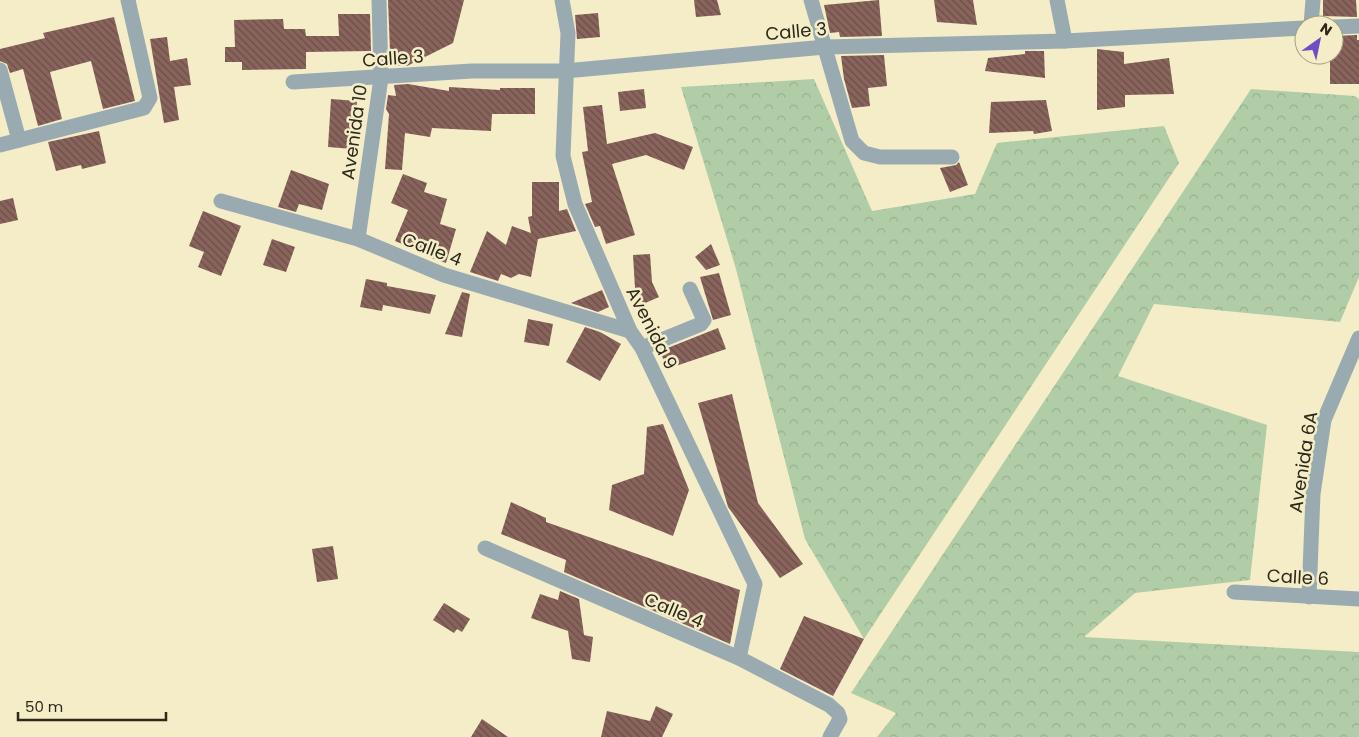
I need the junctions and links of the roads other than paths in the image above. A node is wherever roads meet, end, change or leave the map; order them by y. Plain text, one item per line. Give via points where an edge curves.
1 (128, 0) edge
2 (379, 0) edge
3 (562, 0) edge
4 (812, 0) edge
5 (1057, 0) edge
6 (1313, 0) edge
7 (1312, 15) edge
8 (1359, 26) edge
9 (1344, 27) edge
10 (1294, 29) edge
11 (1066, 41) junction
12 (825, 47) junction
13 (0, 70) edge
14 (565, 71) junction
15 (381, 78) junction
16 (293, 82) dead end
17 (19, 140) junction
18 (0, 145) edge
19 (952, 157) dead end
20 (221, 201) dead end
21 (358, 239) junction
22 (690, 290) dead end
23 (630, 332) junction
24 (1359, 338) edge
25 (642, 348) junction
26 (485, 548) dead end
27 (1234, 592) dead end
28 (1309, 597) junction
29 (1359, 599) edge
30 (739, 658) junction
31 (830, 737) edge

1 - 17 street via 150,98 148,104 144,108
2 - 15 street, Avenida 10
3 - 14 street, Avenida 9 via 568,33
4 - 12 street
5 - 11 street
6 - 7 street
8 - 9 street
10 - 11 street, Calle 3
11 - 12 street, Calle 3
12 - 14 street, Calle 3
12 - 19 street via 852,141 864,153 880,157
13 - 17 street
14 - 15 street, Calle 3 via 472,70
14 - 23 street, Avenida 9 via 563,156 575,204
15 - 16 street, Calle 3
15 - 21 street, Avenida 10
17 - 18 street
20 - 21 street, Calle 4
21 - 23 street, Calle 4 via 444,275
22 - 25 street via 704,314 701,324
23 - 25 street, Avenida 9
24 - 28 street, Avenida 6A via 1324,420 1313,494
25 - 30 street, Avenida 9 via 755,584
26 - 30 street, Calle 4
27 - 28 street, Calle 6
28 - 29 street, Calle 6
30 - 31 street, Calle 4 via 829,705 840,719

